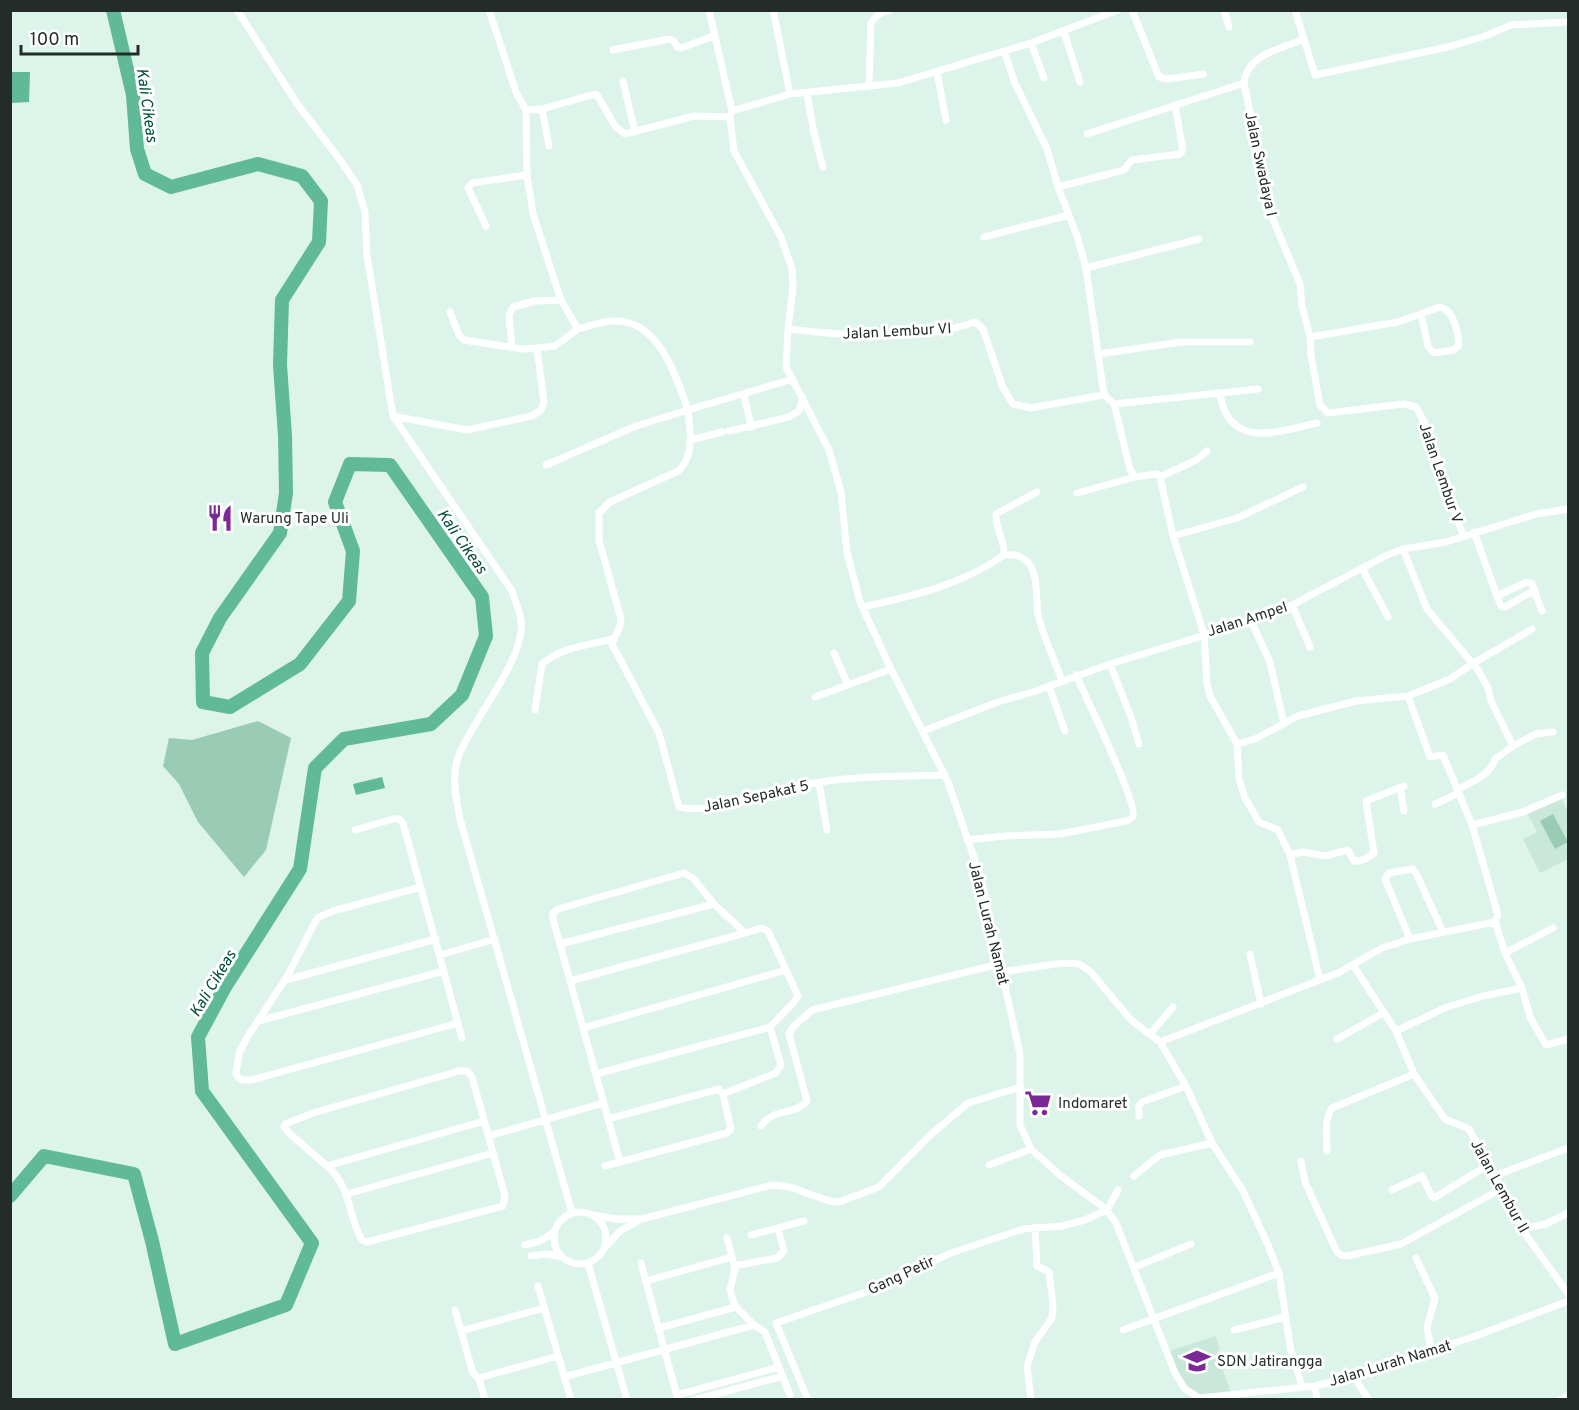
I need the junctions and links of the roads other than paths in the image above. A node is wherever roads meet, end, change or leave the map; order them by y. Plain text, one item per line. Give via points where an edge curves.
1 (237, 10) edge
2 (489, 10) edge
3 (709, 10) edge
4 (773, 10) edge
5 (890, 10) edge
6 (1118, 10) edge
7 (1132, 10) edge
8 (1224, 10) edge
9 (1295, 10) edge
10 (1569, 22) edge
11 (1229, 27) dead end
12 (1064, 32) junction
13 (714, 36) junction
14 (1304, 39) junction
15 (1031, 43) junction
16 (613, 50) dead end
17 (1004, 51) junction
18 (937, 72) junction
19 (1203, 74) dead end
20 (1044, 78) dead end
21 (623, 81) dead end
22 (1080, 82) dead end
23 (1244, 83) junction
24 (869, 86) junction
25 (790, 94) junction
26 (807, 94) junction
27 (1174, 105) junction
28 (542, 109) junction
29 (526, 110) junction
30 (731, 114) junction
31 (946, 120) dead end
32 (635, 132) junction
33 (1087, 134) dead end
34 (549, 146) dead end
35 (823, 167) dead end
36 (527, 175) junction
37 (1058, 187) junction
38 (1069, 214) junction
39 (486, 226) dead end
40 (984, 237) dead end
41 (1199, 239) dead end
42 (1086, 268) junction
43 (561, 300) junction
44 (450, 312) dead end
45 (1421, 314) junction
46 (578, 329) junction
47 (788, 329) junction
48 (1310, 337) junction
49 (1250, 342) dead end
50 (512, 347) junction
51 (537, 348) junction
52 (1099, 354) junction
53 (793, 379) junction
54 (1258, 389) dead end
55 (1220, 393) junction
56 (1104, 395) junction
57 (803, 397) junction
58 (745, 399) dead end
59 (1114, 404) junction
60 (688, 410) junction
61 (1418, 410) joint
62 (393, 416) junction
63 (1317, 423) dead end
64 (751, 427) junction
65 (691, 440) junction
66 (1207, 451) dead end
67 (546, 465) dead end
68 (1135, 477) junction
69 (1160, 477) junction
70 (1303, 487) dead end
71 (1038, 492) dead end
72 (1077, 492) dead end
73 (1569, 509) edge
74 (1474, 532) junction
75 (1173, 536) junction
76 (1463, 536) junction
77 (1403, 549) junction
78 (1004, 555) junction
79 (1362, 568) junction
80 (1535, 590) junction
81 (1497, 596) junction
82 (1292, 605) junction
83 (863, 607) junction
84 (1542, 611) dead end
85 (1388, 617) dead end
86 (1251, 621) junction
87 (1532, 629) dead end
88 (1204, 634) junction
89 (613, 639) junction
90 (1310, 647) dead end
91 (834, 652) dead end
92 (1110, 664) junction
93 (1472, 664) junction
94 (891, 669) junction
95 (1076, 675) junction
96 (1062, 681) junction
97 (848, 685) junction
98 (1049, 686) junction
99 (1408, 696) junction
100 (815, 697) dead end
101 (535, 710) dead end
102 (1284, 724) junction
103 (923, 731) junction
104 (1065, 731) dead end
105 (1553, 732) dead end
106 (1139, 744) dead end
107 (1237, 744) junction
108 (1514, 746) junction
109 (945, 775) junction
110 (819, 783) junction
111 (1458, 791) junction
112 (1562, 795) dead end
113 (1435, 804) dead end
114 (1404, 811) dead end
115 (1472, 825) junction
116 (355, 830) dead end
117 (827, 830) dead end
118 (967, 840) junction
119 (1290, 855) junction
120 (421, 887) junction
121 (714, 904) junction
122 (1495, 922) junction
123 (1553, 928) dead end
124 (1443, 932) junction
125 (745, 933) junction
126 (436, 939) junction
127 (495, 939) junction
128 (1410, 939) junction
129 (560, 944) junction
130 (1505, 953) junction
131 (1250, 954) dead end
132 (440, 955) junction
133 (999, 964) junction
134 (1353, 964) junction
135 (786, 970) junction
136 (444, 971) junction
137 (1001, 972) junction
138 (286, 980) junction
139 (1320, 980) junction
140 (570, 981) junction
141 (1522, 988) junction
142 (1261, 1004) junction
143 (1173, 1007) dead end
144 (1383, 1013) junction
145 (259, 1020) junction
146 (458, 1023) junction
147 (770, 1027) junction
148 (583, 1028) junction
149 (1396, 1031) junction
150 (1150, 1034) junction
151 (462, 1038) dead end
152 (1337, 1039) dead end
153 (1569, 1039) edge
154 (1160, 1042) junction
155 (596, 1074) junction
156 (1414, 1074) junction
157 (1186, 1086) junction
158 (1021, 1087) junction
159 (723, 1094) junction
160 (603, 1103) junction
161 (1139, 1116) dead end
162 (608, 1119) junction
163 (546, 1120) junction
164 (484, 1121) junction
165 (761, 1126) dead end
166 (489, 1136) junction
167 (1212, 1143) junction
168 (1569, 1148) edge
169 (1031, 1149) junction
170 (1328, 1151) dead end
171 (493, 1153) junction
172 (1301, 1161) dead end
173 (620, 1162) junction
174 (989, 1165) dead end
175 (1488, 1165) junction
176 (327, 1166) junction
177 (605, 1166) dead end
178 (1134, 1176) dead end
179 (1494, 1176) junction
180 (1502, 1189) junction
181 (1118, 1190) dead end
182 (1392, 1190) dead end
183 (347, 1194) junction
184 (1107, 1210) junction
185 (572, 1213) junction
186 (1569, 1213) edge
187 (592, 1215) junction
188 (642, 1219) junction
189 (804, 1221) dead end
190 (1035, 1227) junction
191 (778, 1228) junction
192 (1522, 1229) junction
193 (554, 1232) junction
194 (752, 1235) dead end
195 (727, 1238) dead end
196 (1191, 1244) dead end
197 (525, 1245) dead end
198 (603, 1250) junction
199 (531, 1256) dead end
200 (562, 1257) junction
201 (732, 1257) junction
202 (1416, 1258) dead end
203 (588, 1263) junction
204 (641, 1263) dead end
205 (734, 1266) junction
206 (1135, 1267) junction
207 (1279, 1273) junction
208 (646, 1281) junction
209 (538, 1286) dead end
210 (1569, 1294) edge
211 (1569, 1301) edge
212 (736, 1307) junction
213 (544, 1308) junction
214 (455, 1311) dead end
215 (1285, 1317) junction
216 (1155, 1320) junction
217 (754, 1324) junction
218 (659, 1328) junction
219 (1123, 1330) dead end
220 (1234, 1330) dead end
221 (461, 1331) junction
222 (664, 1350) junction
223 (1431, 1350) junction
224 (558, 1356) junction
225 (617, 1364) junction
226 (779, 1367) junction
227 (783, 1376) junction
228 (564, 1377) junction
229 (1354, 1377) junction
230 (479, 1378) junction
231 (729, 1380) junction
232 (1302, 1386) junction
233 (1315, 1386) junction
234 (732, 1389) junction
235 (790, 1395) dead end
236 (1242, 1396) edge
237 (1569, 1396) edge
238 (677, 1397) edge
239 (1192, 1398) edge
240 (485, 1400) edge
241 (571, 1400) edge
242 (627, 1400) edge
243 (694, 1400) edge
244 (808, 1400) edge
245 (1031, 1400) edge
246 (1317, 1400) edge
247 (1369, 1400) edge
248 (1560, 1400) edge

1 - 62 street via 298,105 357,185 365,212 367,255
2 - 29 street via 516,92
3 - 13 street, Jalan Lurah Namat
4 - 25 street
5 - 24 street via 880,13 871,23
6 - 12 street
7 - 19 street via 1160,78
8 - 11 street
9 - 14 street
10 - 14 street via 1510,25 1448,47 1315,75
12 - 15 street
12 - 22 street
13 - 16 street via 681,48 669,39
13 - 30 street, Jalan Lurah Namat
14 - 23 street via 1257,59 1245,71
15 - 17 street
15 - 20 street
17 - 18 street
17 - 37 street via 1047,149
18 - 24 street
18 - 31 street
21 - 32 street
23 - 27 street
23 - 48 street, Jalan Swadaya I via 1272,217 1300,284
24 - 26 street
25 - 26 street
25 - 30 street
26 - 35 street
27 - 33 street
27 - 37 street via 1181,154 1132,160 1124,170
28 - 29 street
28 - 32 street via 595,94 621,132
28 - 34 street
29 - 36 street
30 - 32 street via 694,116
30 - 47 street, Jalan Lurah Namat via 734,151 781,237 792,268
36 - 39 street via 472,183 468,188
36 - 43 street via 533,214
37 - 38 street
38 - 40 street
38 - 42 street
41 - 42 street
42 - 52 street
43 - 46 street
43 - 50 street via 513,307 509,315
44 - 50 street via 464,340
45 - 45 street via 1446,308 1459,345 1454,350 1434,353 1428,346
45 - 48 street via 1398,322
46 - 51 street via 555,346
46 - 60 street via 616,321 644,329 678,380
47 - 53 street, Jalan Lurah Namat via 786,367
47 - 56 street, Jalan Lembur VI via 848,336 925,333 975,322 983,329 1003,388 1013,404 1030,408
48 - 61 street, Jalan Swadaya I via 1320,405 1328,413 1404,405
49 - 52 street via 1181,342
50 - 51 street
51 - 62 street via 544,403 541,411 532,416 467,430
52 - 56 street
53 - 57 street, Jalan Lurah Namat
53 - 60 street
54 - 55 street
55 - 59 street
55 - 63 street via 1222,408 1230,420 1249,434 1265,435
56 - 59 street
57 - 64 street via 799,411 794,414
57 - 83 street, Jalan Lurah Namat via 829,450 841,492 847,552
58 - 64 street
59 - 68 street
60 - 65 street
60 - 67 street via 636,426
61 - 76 street, Jalan Lembur V via 1428,429
62 - 127 street via 512,591 521,617 513,657 459,756 454,785
64 - 65 street
65 - 89 street via 684,466 678,471 610,502 599,513 599,540 621,619
66 - 69 street
68 - 69 street
68 - 72 street
69 - 75 street
70 - 75 street via 1237,518
71 - 78 street via 996,514
73 - 74 street, Jalan Ampel
74 - 76 street, Jalan Ampel
74 - 81 street
75 - 88 street
76 - 77 street, Jalan Ampel
77 - 79 street, Jalan Ampel
77 - 93 street via 1427,609
78 - 83 street via 949,584
78 - 96 street via 1018,556 1032,571 1038,615
79 - 82 street, Jalan Ampel
79 - 85 street
80 - 81 street via 1527,582
80 - 81 street via 1505,607
80 - 84 street
82 - 86 street, Jalan Ampel
82 - 90 street
83 - 94 street, Jalan Lurah Namat
86 - 88 street, Jalan Ampel
86 - 102 street via 1270,662
87 - 93 street
88 - 92 street, Jalan Ampel
88 - 107 street via 1210,696
89 - 101 street via 564,651 542,664
89 - 110 street, Jalan Sepakat 5 via 616,654 659,733 679,807 711,807
91 - 97 street
92 - 95 street, Jalan Ampel
92 - 106 street
93 - 99 street via 1450,679
93 - 108 street via 1488,687
94 - 97 street
94 - 103 street, Jalan Lurah Namat
95 - 96 street, Jalan Ampel
95 - 118 street via 1134,814 1126,821 1066,834
96 - 98 street, Jalan Ampel
97 - 100 street
98 - 103 street, Jalan Ampel
98 - 104 street
99 - 102 street via 1356,701 1298,716
99 - 111 street via 1430,758 1443,756
102 - 107 street
103 - 109 street, Jalan Lurah Namat
105 - 108 street via 1536,734
107 - 119 street via 1239,779 1245,798 1259,822 1278,830
108 - 111 street via 1495,759 1486,774
109 - 110 street, Jalan Sepakat 5
109 - 118 street, Jalan Lurah Namat
110 - 117 street
111 - 113 street
111 - 115 street
112 - 115 street via 1538,807
114 - 119 street via 1402,786 1366,801 1374,853 1360,862 1354,861 1348,850 1325,856 1303,852
115 - 122 street via 1498,915
116 - 120 street via 399,819
118 - 133 street, Jalan Lurah Namat via 981,878
119 - 139 street
120 - 126 street
120 - 138 street via 324,914 315,922
121 - 125 street
121 - 129 street
121 - 129 street via 684,873 558,909 553,919
122 - 124 street
122 - 130 street
123 - 130 street
124 - 128 street
124 - 128 street via 1416,873 1413,869 1402,869 1389,873 1385,879
125 - 135 street via 761,928 768,931
125 - 140 street
126 - 132 street
126 - 138 street
127 - 132 street
127 - 163 street
128 - 134 street via 1382,948
129 - 140 street
130 - 141 street
131 - 142 street
132 - 136 street
133 - 137 street, Jalan Lurah Namat
133 - 165 street via 812,1010 789,1034 807,1101 771,1115
134 - 139 street
134 - 144 street, Jalan Lembur II
135 - 147 street via 798,996
135 - 148 street
136 - 145 street
136 - 146 street
137 - 150 street via 1079,964 1090,970 1131,1020
137 - 158 street, Jalan Lurah Namat via 1020,1054
138 - 145 street
139 - 142 street
140 - 148 street
141 - 149 street via 1447,1007
141 - 153 street via 1530,1017 1546,1045
142 - 154 street
143 - 150 street
144 - 149 street, Jalan Lembur II
144 - 152 street
145 - 146 street via 239,1053 236,1074 243,1080
146 - 151 street
147 - 155 street
147 - 159 street via 782,1065 780,1070
148 - 155 street
149 - 156 street, Jalan Lembur II
150 - 154 street
154 - 157 street
155 - 160 street
156 - 170 street via 1332,1108 1327,1121
156 - 175 street, Jalan Lembur II via 1445,1119 1469,1129
157 - 161 street via 1142,1102
157 - 167 street
158 - 169 street, Jalan Lurah Namat via 1020,1125
158 - 188 street via 968,1103 879,1187 839,1202 772,1185
159 - 162 street via 713,1089
159 - 173 street via 731,1122 727,1132
160 - 162 street
160 - 163 street
162 - 173 street
163 - 166 street
163 - 185 street
164 - 166 street
164 - 176 street
164 - 176 street via 472,1077 462,1070 285,1124 289,1133
166 - 171 street
167 - 178 street via 1160,1155
167 - 207 street via 1243,1191
168 - 179 street
169 - 174 street
169 - 184 street, Jalan Lurah Namat
171 - 183 street
171 - 183 street via 505,1201 501,1207 367,1242 359,1235
172 - 180 street via 1305,1182 1337,1252 1347,1256 1401,1244
173 - 177 street
175 - 179 street, Jalan Lembur II
175 - 182 street via 1434,1198 1422,1176
176 - 183 street
179 - 180 street, Jalan Lembur II
180 - 192 street, Jalan Lembur II
181 - 184 street
184 - 190 street, Gang Petir via 1073,1224
184 - 206 street, Jalan Lurah Namat
185 - 187 street
185 - 193 street via 564,1217
186 - 192 street via 1546,1224
187 - 188 street
187 - 198 street via 604,1230
188 - 198 street via 620,1231
189 - 191 street
190 - 244 street, Gang Petir via 951,1252 872,1289 776,1323
190 - 245 street via 1037,1266 1049,1272 1053,1304 1052,1318 1035,1342 1027,1366
191 - 194 street
191 - 205 street via 782,1254
192 - 210 street, Jalan Lembur II
193 - 197 street
193 - 200 street via 556,1250
195 - 201 street
196 - 206 street
198 - 203 street
199 - 200 street
200 - 203 street via 569,1262
201 - 205 street
201 - 208 street
202 - 223 street via 1435,1298 1427,1328
203 - 225 street
204 - 208 street
205 - 212 street via 730,1290
206 - 216 street, Jalan Lurah Namat
207 - 215 street
207 - 216 street
208 - 218 street
209 - 213 street
211 - 223 street, Jalan Lurah Namat
212 - 217 street
212 - 218 street
213 - 221 street
213 - 224 street
214 - 221 street
215 - 220 street
215 - 232 street
216 - 219 street
216 - 239 street, Jalan Lurah Namat via 1175,1373
217 - 222 street
217 - 226 street via 765,1332
218 - 222 street
221 - 230 street via 473,1373
222 - 225 street
222 - 238 street
223 - 229 street, Jalan Lurah Namat
224 - 228 street
224 - 230 street
225 - 228 street
225 - 242 street
226 - 227 street
226 - 231 street
227 - 234 street
227 - 235 street
228 - 241 street
229 - 233 street, Jalan Lurah Namat
229 - 247 street
230 - 240 street
231 - 234 street
231 - 238 street
232 - 233 street, Jalan Lurah Namat
232 - 236 street, Jalan Lurah Namat
233 - 246 street
234 - 243 street
236 - 239 street, Jalan Lurah Namat
237 - 248 street

